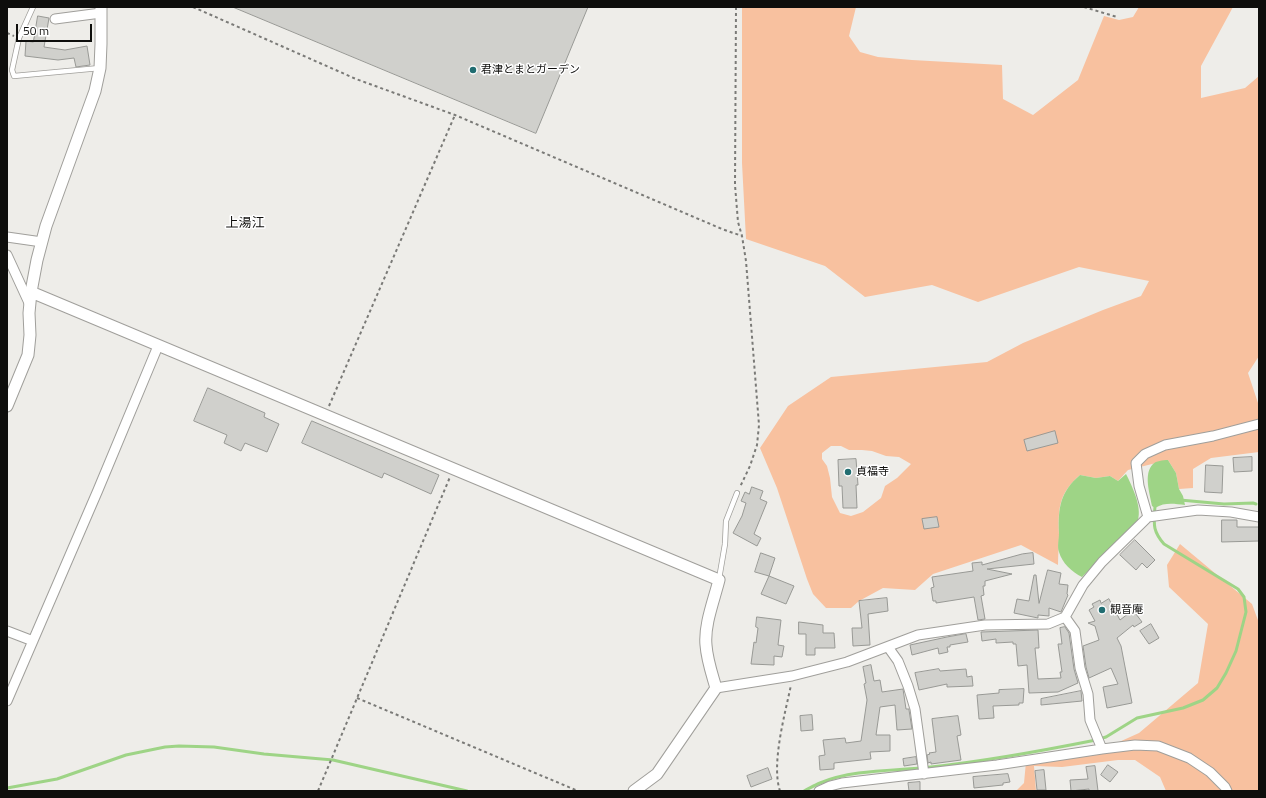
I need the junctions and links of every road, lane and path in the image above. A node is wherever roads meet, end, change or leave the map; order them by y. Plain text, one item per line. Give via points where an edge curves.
1 (33, 7) edge
2 (193, 7) edge
3 (736, 7) edge
4 (1084, 7) edge
5 (101, 10) edge
6 (1117, 17) dead end
7 (55, 19) dead end
8 (100, 68) junction
9 (455, 116) junction
10 (742, 236) junction
11 (7, 237) edge
12 (42, 242) junction
13 (7, 255) edge
14 (31, 292) junction
15 (30, 305) junction
16 (158, 346) junction
17 (8, 401) edge
18 (325, 415) junction
19 (1259, 424) edge
20 (454, 469) junction
21 (737, 493) joint
22 (1153, 516) junction
23 (1259, 517) edge
24 (719, 580) junction
25 (1065, 617) junction
26 (7, 631) edge
27 (33, 641) junction
28 (888, 647) junction
29 (792, 676) junction
30 (716, 688) junction
31 (357, 698) junction
32 (7, 701) edge
33 (1099, 742) junction
34 (923, 770) junction
35 (318, 791) edge
36 (578, 791) edge
37 (634, 791) edge
38 (780, 791) edge
39 (818, 791) edge
40 (1227, 791) edge

1 - 8 lane via 18,38 12,70 14,76
2 - 9 path via 356,79
3 - 10 path via 735,185 738,222
4 - 6 path
5 - 7 street
5 - 8 street
8 - 12 street via 95,91
9 - 10 path
9 - 18 path
10 - 21 path via 759,425 757,445
11 - 12 street
12 - 14 street
13 - 15 street
14 - 15 street
14 - 16 street
15 - 17 street via 28,355
16 - 18 street
16 - 27 street
18 - 20 street
19 - 22 street via 1164,445 1145,454 1136,463 1139,486
20 - 24 street
20 - 31 path
21 - 24 lane via 726,521
22 - 23 street via 1198,510
22 - 25 street via 1102,562 1083,585
24 - 30 street via 708,624 706,644
25 - 28 street via 1048,624 985,625 918,635
25 - 33 street via 1075,631 1080,668 1088,694 1090,720
26 - 27 street
27 - 32 street
28 - 29 street via 847,662
28 - 34 street via 898,661 915,709
29 - 30 street
29 - 38 path via 780,736 777,772
30 - 37 street via 657,774
31 - 35 path
31 - 36 path
33 - 34 street via 997,765
33 - 40 street via 1158,746 1189,758 1210,772
34 - 39 street via 842,783

